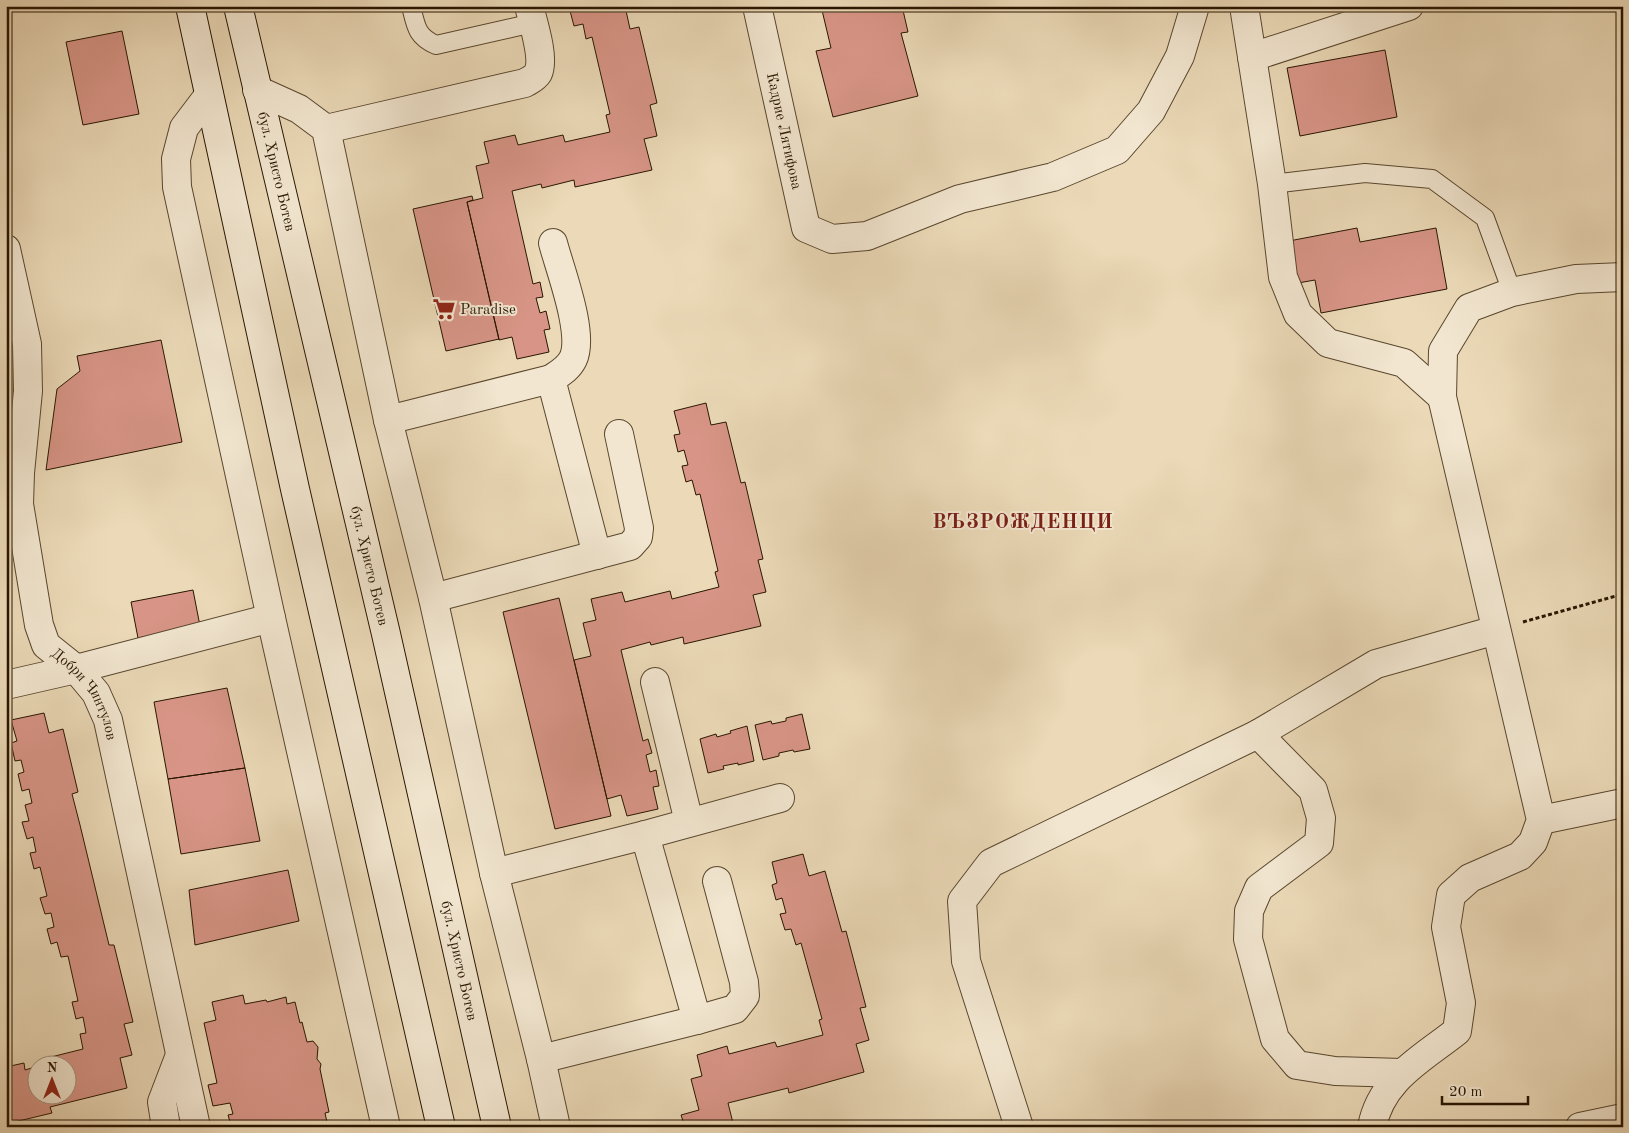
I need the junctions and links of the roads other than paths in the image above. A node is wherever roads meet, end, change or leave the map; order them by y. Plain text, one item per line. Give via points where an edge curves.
1 (190, 6) edge
2 (238, 6) edge
3 (411, 6) edge
4 (757, 6) edge
5 (1195, 6) edge
6 (1244, 6) edge
7 (1409, 6) edge
8 (531, 14) edge
9 (1252, 57) junction
10 (257, 90) junction
11 (209, 95) junction
12 (326, 129) junction
13 (1272, 184) junction
14 (552, 243) dead end
15 (6, 249) edge
16 (1623, 277) edge
17 (1512, 292) junction
18 (551, 379) junction
19 (1442, 397) junction
20 (388, 420) junction
21 (619, 434) dead end
22 (597, 555) junction
23 (432, 598) junction
24 (271, 618) junction
25 (1496, 630) junction
26 (76, 669) junction
27 (654, 682) dead end
28 (6, 685) edge
29 (1258, 734) junction
30 (780, 798) dead end
31 (1623, 803) edge
32 (1541, 820) junction
33 (689, 822) junction
34 (645, 835) junction
35 (494, 873) junction
36 (717, 881) dead end
37 (697, 1020) junction
38 (180, 1055) junction
39 (541, 1059) junction
40 (1402, 1073) junction
41 (1623, 1118) edge
42 (1584, 1126) edge
43 (166, 1127) edge
44 (196, 1127) edge
45 (386, 1127) edge
46 (441, 1127) edge
47 (497, 1127) edge
48 (556, 1127) edge
49 (1018, 1127) edge
50 (1372, 1127) edge

1 - 11 street
2 - 10 street, бул. Христо Ботев
3 - 8 lane via 416,26 424,39 436,45
4 - 5 street, Кадрие Лятифова via 806,228 832,239 867,236 960,199 1053,177 1117,150 1151,111 1180,56
6 - 9 street
7 - 9 street
8 - 12 street via 541,60 537,73 525,83
9 - 13 street
10 - 12 street via 298,109
10 - 47 street, бул. Христо Ботев via 388,643
11 - 24 street via 184,128 176,159 177,187
11 - 46 street via 295,489
12 - 20 street
13 - 17 lane via 1366,174 1432,179 1485,218
13 - 19 street via 1282,277 1298,314 1328,342 1404,363
14 - 18 street via 576,328 577,344 574,358 566,370
15 - 26 street, Добри Чинтулов via 27,344 28,391 19,504 39,625 46,645
16 - 17 street via 1576,279
17 - 19 street via 1469,308 1444,351
18 - 20 street
18 - 22 street
19 - 25 street
20 - 23 street
21 - 22 street via 639,528 638,538 630,546
22 - 23 street
23 - 35 street
24 - 26 street
24 - 45 street
25 - 29 street via 1376,664
25 - 32 street
26 - 28 street
26 - 38 street, Добри Чинтулов via 96,693 108,720
27 - 33 street
29 - 40 street via 1313,790 1321,818 1319,843 1259,888 1249,912 1248,939 1275,1039 1296,1065 1335,1071
29 - 49 street via 991,863 962,901 966,961
30 - 33 street
31 - 32 street
32 - 40 street via 1533,842 1520,856 1470,878 1451,895 1446,927 1461,1003 1457,1031
33 - 34 street
34 - 35 street
34 - 37 street
35 - 39 street
36 - 37 street via 745,996 735,1009
37 - 39 street
38 - 43 street via 162,1102
38 - 44 street, Добри Чинтулов
39 - 48 street
40 - 50 street via 1383,1095
41 - 42 street

